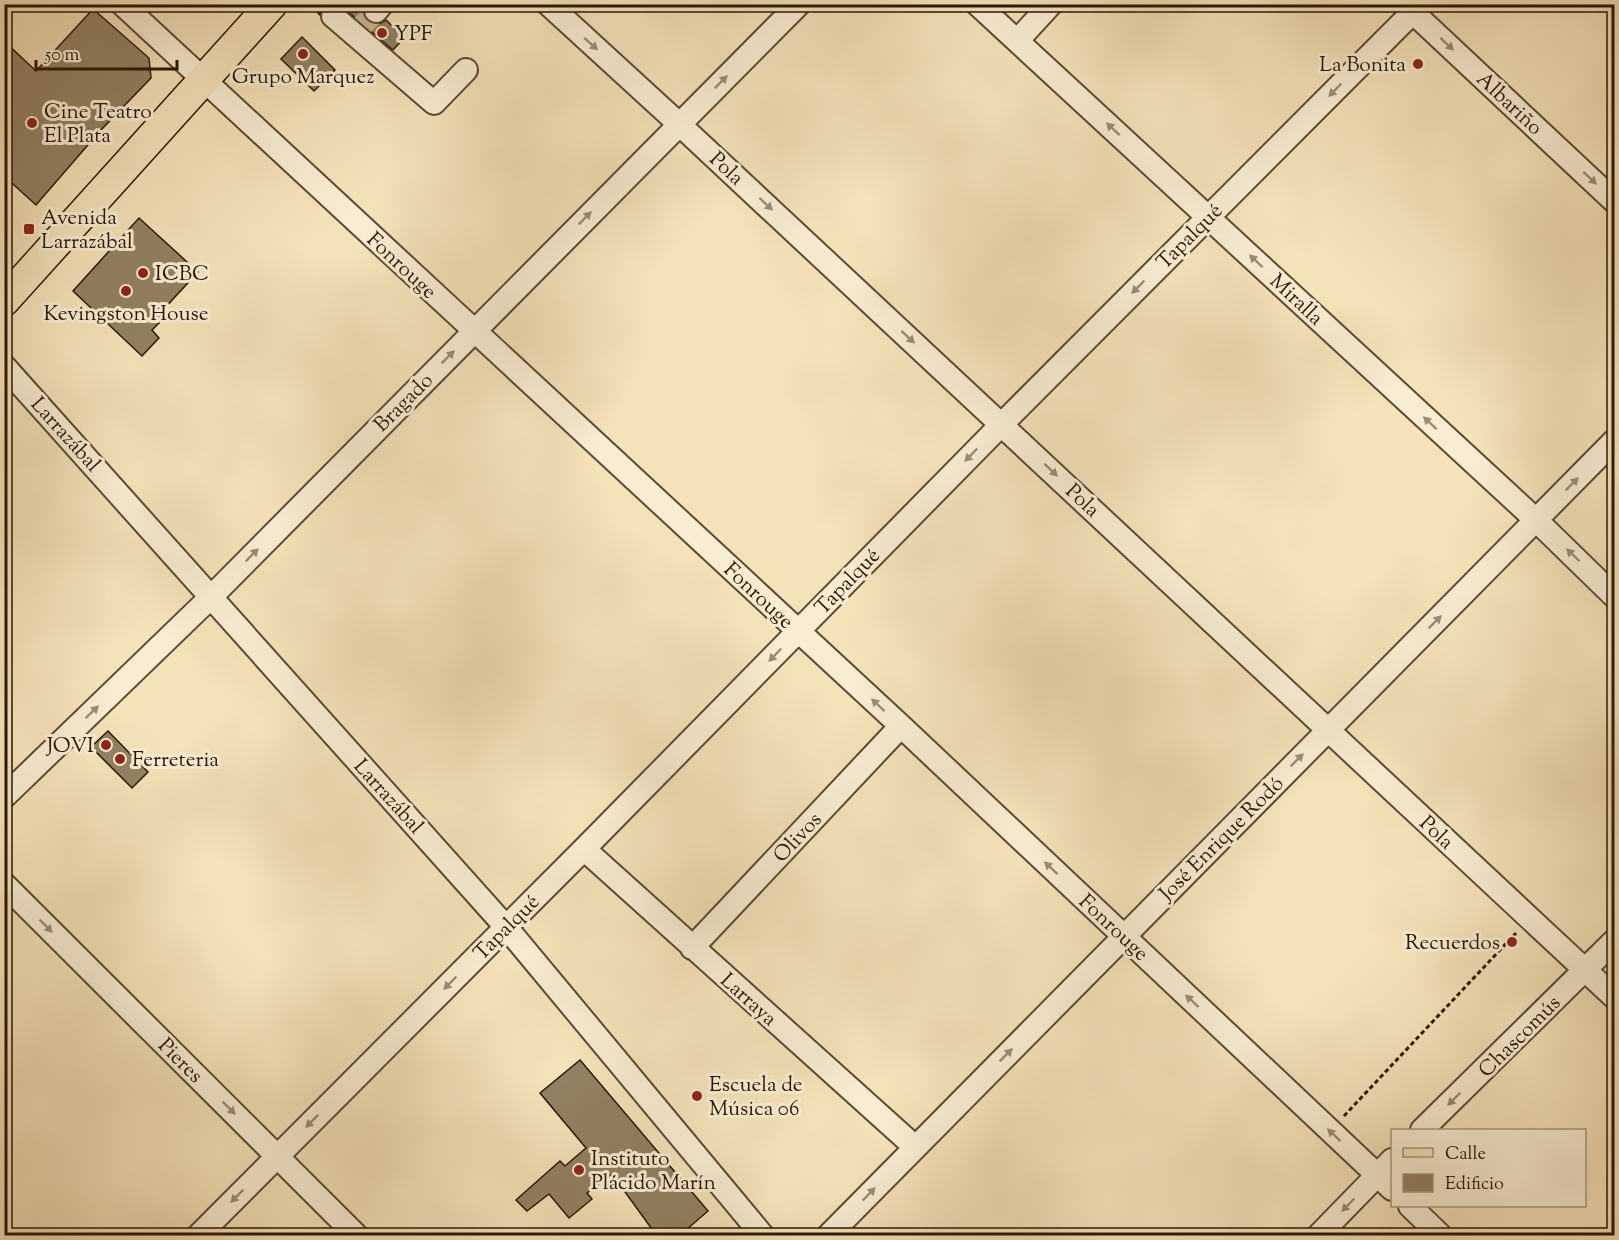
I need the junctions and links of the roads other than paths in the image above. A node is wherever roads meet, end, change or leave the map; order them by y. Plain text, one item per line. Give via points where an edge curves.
1 (122, 4) edge
2 (272, 4) edge
3 (548, 4) edge
4 (799, 4) edge
5 (977, 4) edge
6 (1051, 4) edge
7 (1413, 7) edge
8 (324, 9) edge
9 (1017, 41) junction
10 (466, 70) dead end
11 (203, 80) junction
12 (679, 124) junction
13 (1614, 201) edge
14 (1208, 217) junction
15 (4, 301) edge
16 (473, 332) junction
17 (4, 366) edge
18 (1002, 424) junction
19 (1614, 441) edge
20 (1536, 520) junction
21 (211, 597) junction
22 (1614, 597) edge
23 (798, 632) junction
24 (901, 726) junction
25 (1328, 729) junction
26 (4, 797) edge
27 (584, 849) junction
28 (4, 884) edge
29 (506, 927) junction
30 (1124, 937) junction
31 (1614, 941) edge
32 (692, 948) junction
33 (1586, 970) junction
34 (1614, 997) edge
35 (1424, 1129) edge
36 (915, 1147) junction
37 (277, 1156) junction
38 (1387, 1175) edge
39 (1411, 1207) edge
40 (198, 1236) edge
41 (357, 1236) edge
42 (763, 1236) edge
43 (828, 1236) edge
44 (1318, 1236) edge
45 (1441, 1236) edge

1 - 11 street, Fonrouge
2 - 11 main road
3 -> 12 street, Pola
12 -> 4 street, Bragado
5 - 9 street, Miralla
6 - 9 street
7 -> 13 street, Albariño
7 -> 14 street, Tapalqué
8 - 10 street via 357,32 434,103
14 -> 9 street, Miralla
11 - 15 main road
11 - 16 street, Fonrouge
16 -> 12 street, Bragado
12 -> 18 street, Pola
14 -> 18 street, Tapalqué
20 -> 14 street, Miralla
21 -> 16 street, Bragado
16 - 23 street, Fonrouge
17 - 21 street, Larrazábal
18 -> 23 street, Tapalqué
18 -> 25 street, Pola
20 -> 19 street, José Enrique Rodó
22 -> 20 street, Miralla
25 -> 20 street, José Enrique Rodó
26 -> 21 street, Bragado
21 - 29 street, Larrazábal
24 -> 23 street, Fonrouge
23 -> 27 street, Tapalqué
30 -> 24 street, Fonrouge
24 - 32 street, Olivos
30 -> 25 street, José Enrique Rodó
25 - 33 street, Pola
27 - 29 street, Tapalqué
27 - 32 street, Larraya
28 -> 37 street, Pieres
29 -> 37 street, Tapalqué
29 - 42 street, Larrazábal
36 -> 30 street, José Enrique Rodó
38 -> 30 street, Fonrouge via 1330,1131
31 - 33 street, Chascomús
32 - 36 street, Larraya
33 - 34 street, Pola
33 -> 35 street, Chascomús
43 -> 36 street, José Enrique Rodó
37 -> 40 street, Tapalqué
37 - 41 street, Pieres
38 -> 44 street
39 - 45 street

